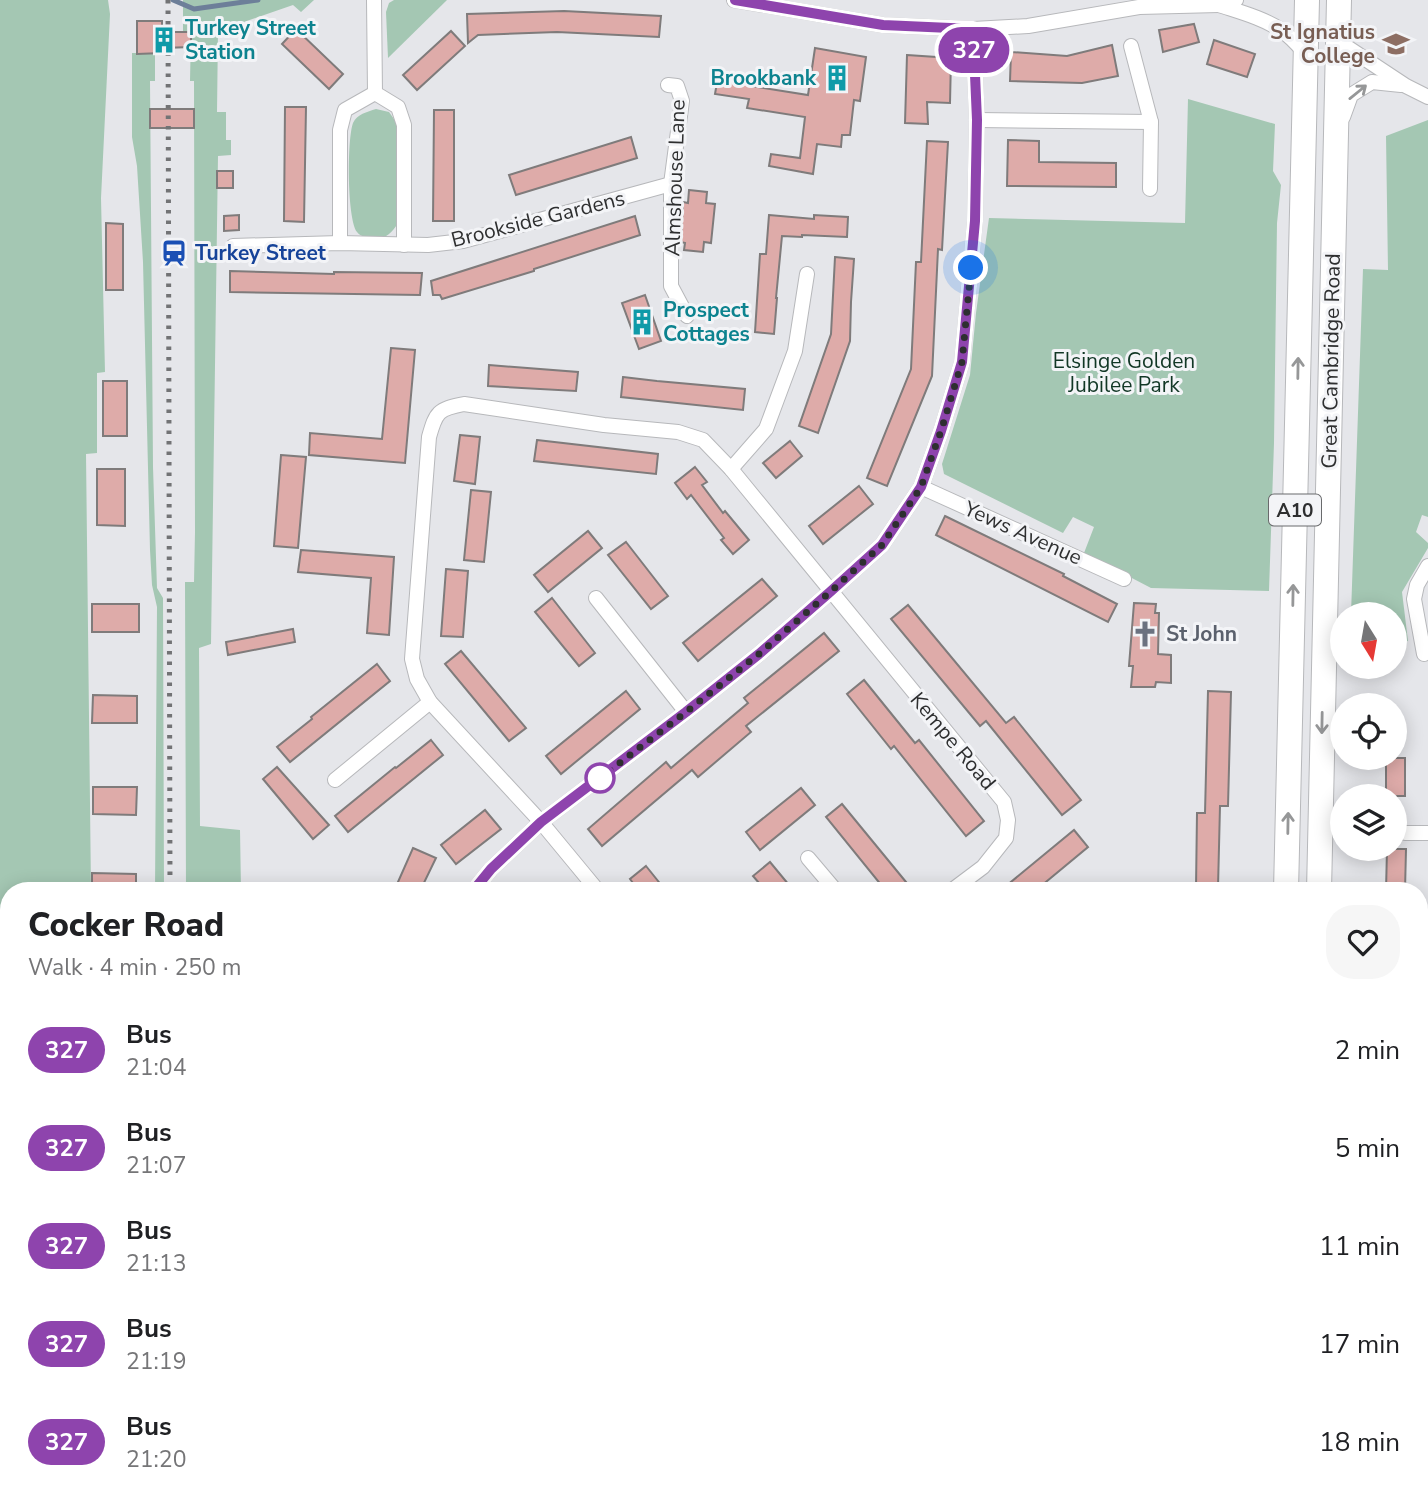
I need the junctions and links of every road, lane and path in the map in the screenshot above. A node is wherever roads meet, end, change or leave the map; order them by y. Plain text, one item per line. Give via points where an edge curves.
1 (374, 0) edge
2 (734, 0) edge
3 (1236, 0) edge
4 (1307, 0) edge
5 (1339, 0) edge
6 (1219, 5) junction
7 (973, 29) junction
8 (1338, 41) junction
9 (1130, 46) dead end
10 (1305, 53) junction
11 (668, 85) dead end
12 (1406, 86) junction
13 (375, 93) junction
14 (1428, 97) edge
15 (977, 120) junction
16 (1151, 122) junction
17 (1335, 137) junction
18 (671, 184) junction
19 (1150, 189) dead end
20 (340, 243) junction
21 (404, 245) junction
22 (233, 246) dead end
23 (807, 274) dead end
24 (687, 316) dead end
25 (731, 469) junction
26 (921, 487) junction
27 (1428, 566) edge
28 (1124, 579) dead end
29 (830, 592) junction
30 (596, 598) dead end
31 (1424, 654) dead end
32 (430, 702) junction
33 (686, 712) junction
34 (335, 780) dead end
35 (541, 822) junction
36 (1428, 832) edge
37 (1407, 833) edge
38 (808, 858) dead end
39 (480, 882) edge
40 (591, 882) edge
41 (828, 882) edge
42 (963, 882) edge
43 (1286, 882) edge
44 (1319, 882) edge

1 - 13 street
2 - 7 street via 883,25
3 - 6 street
4 - 10 highway, Great Cambridge Road / A10
5 - 8 highway, Great Cambridge Road / A10
6 - 7 street via 1139,7 1028,26
6 - 10 street via 1280,29
7 - 15 street
8 - 12 street
8 - 17 highway, Great Cambridge Road / A10
9 - 16 street
43 -> 10 highway, Great Cambridge Road / A10
11 - 18 street, Almshouse Lane via 677,86 682,101
12 - 14 street
17 -> 12 street via 1351,95 1372,82
13 - 20 street via 345,110 340,130
13 - 21 street via 398,107 404,125
15 - 16 street
15 - 26 street via 975,221 962,362
16 - 19 street
17 -> 44 highway, Great Cambridge Road / A10
18 - 21 street, Brookside Gardens via 463,241
18 - 24 street, Almshouse Lane via 671,286
20 - 21 street, Brookside Gardens
20 - 22 street, Brookside Gardens
23 - 25 street via 796,351 765,429
25 - 29 street, Kempe Road
25 - 32 street, Kempe Road via 703,440 678,432 464,404 435,416 429,437 412,659
26 - 28 street, Yews Avenue
26 - 29 street via 882,545
27 - 31 street via 1414,599
29 - 33 street
29 - 42 street, Kempe Road via 1004,802 1006,838 983,867
30 - 33 street
32 - 34 street
32 - 35 street
33 - 35 street
35 - 39 street
35 - 40 street
36 - 37 street
38 - 41 street

